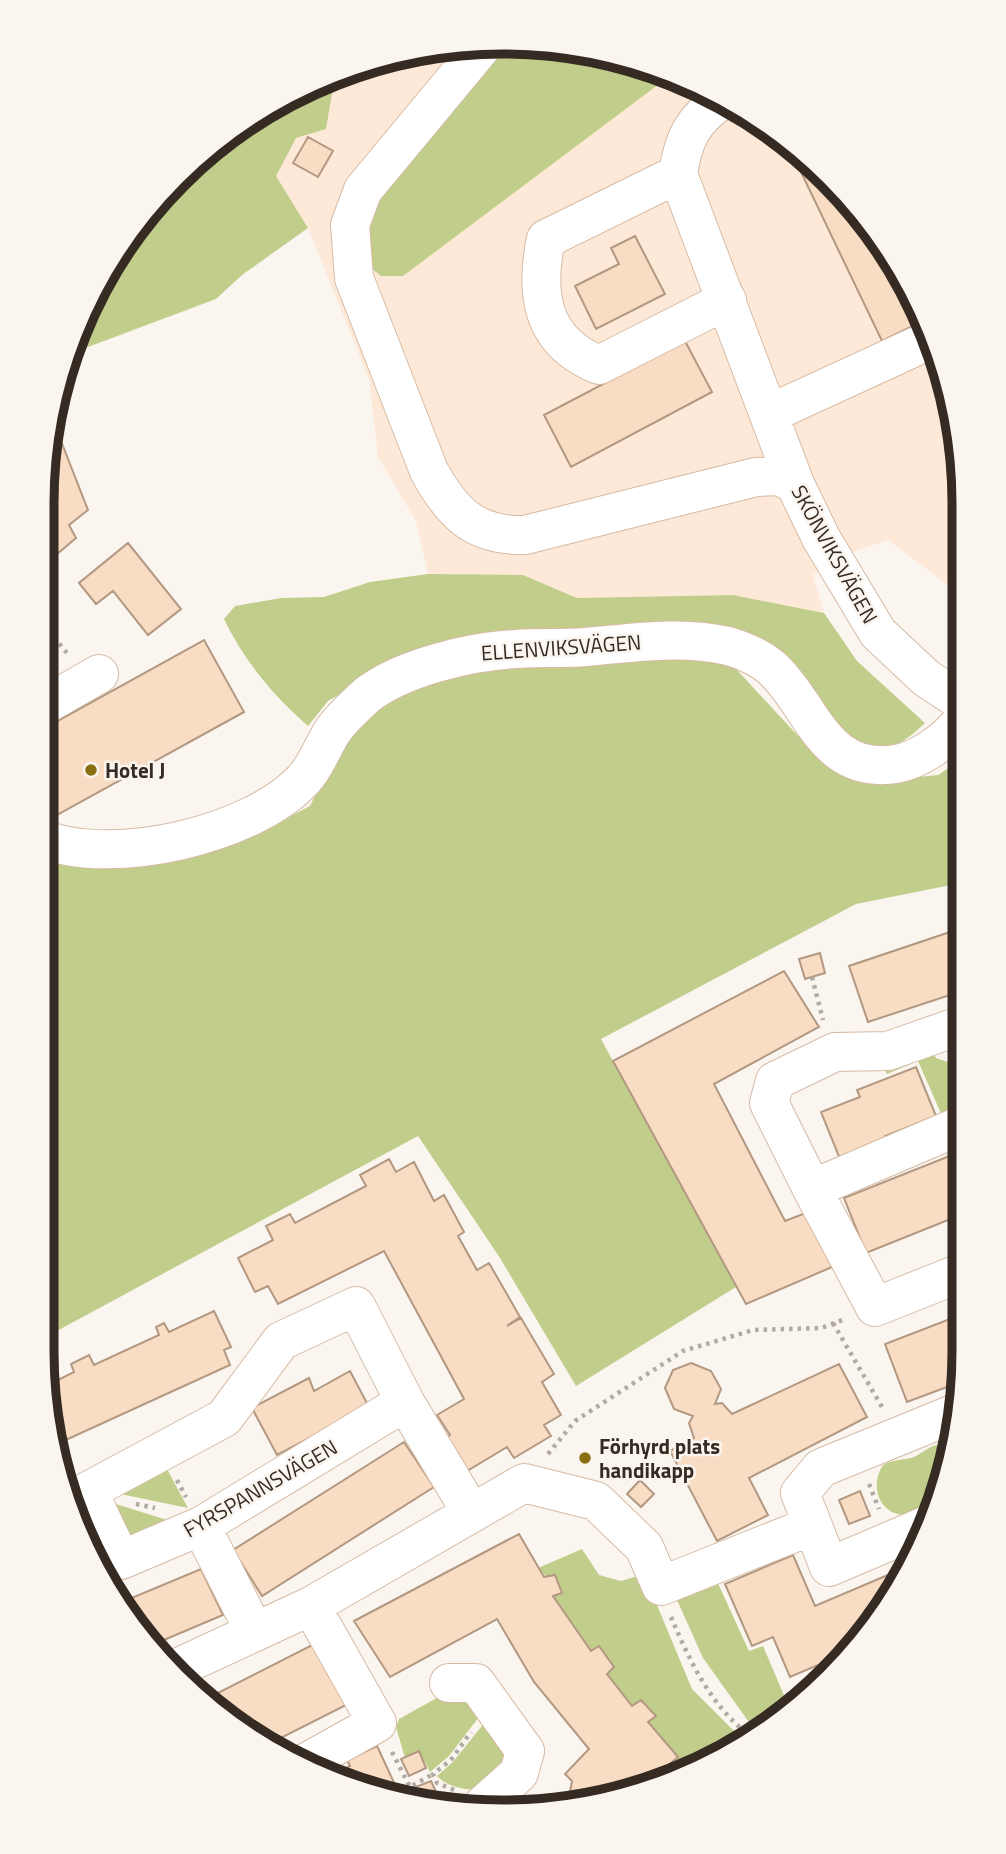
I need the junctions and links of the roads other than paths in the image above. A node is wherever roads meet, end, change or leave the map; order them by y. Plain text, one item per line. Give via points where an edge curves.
1 (475, 55) edge
2 (712, 106) edge
3 (678, 174) junction
4 (727, 300) junction
5 (923, 344) edge
6 (769, 414) junction
7 (795, 484) junction
8 (99, 674) dead end
9 (952, 695) edge
10 (54, 700) edge
11 (952, 730) edge
12 (54, 843) edge
13 (952, 1029) edge
14 (952, 1129) edge
15 (812, 1189) junction
16 (952, 1276) edge
17 (405, 1402) junction
18 (947, 1416) edge
19 (471, 1512) junction
20 (199, 1523) junction
21 (811, 1526) junction
22 (914, 1531) edge
23 (311, 1606) junction
24 (254, 1631) junction
25 (183, 1665) edge
26 (449, 1683) dead end
27 (315, 1758) edge
28 (489, 1800) edge

1 - 7 street via 363,190 350,225 354,278 441,493 471,522 487,531 514,535 756,477 779,476
2 - 3 street via 682,144
3 - 4 street, SKÖNVIKSVÄGEN
3 - 4 street via 546,239 539,272 557,338 599,365
4 - 6 street, SKÖNVIKSVÄGEN
5 - 6 street
6 - 7 street, SKÖNVIKSVÄGEN
7 - 9 street, SKÖNVIKSVÄGEN via 830,555 878,633 926,678
8 - 10 street
11 - 12 street, ELLENVIKSVÄGEN via 907,762 880,766 853,760 833,746 775,670 730,647 698,641 650,641 484,650 393,680 369,694 335,729 307,777 287,797 230,827 170,842 112,848
13 - 15 street via 888,1051 839,1052 775,1081 769,1102
14 - 15 street
15 - 16 street via 875,1307
17 - 19 street
17 - 20 street, FYRSPANNSVÄGEN
17 - 20 street, FYRSPANNSVÄGEN via 356,1306 281,1341 224,1418 88,1491 121,1560
18 - 21 street via 821,1468 800,1493
19 - 21 street via 524,1483 596,1501 644,1547 661,1586
19 - 23 street
20 - 24 street
21 - 22 street via 830,1567
23 - 24 street
23 - 27 street via 377,1723
24 - 25 street
26 - 28 street via 476,1683 525,1751 519,1773

